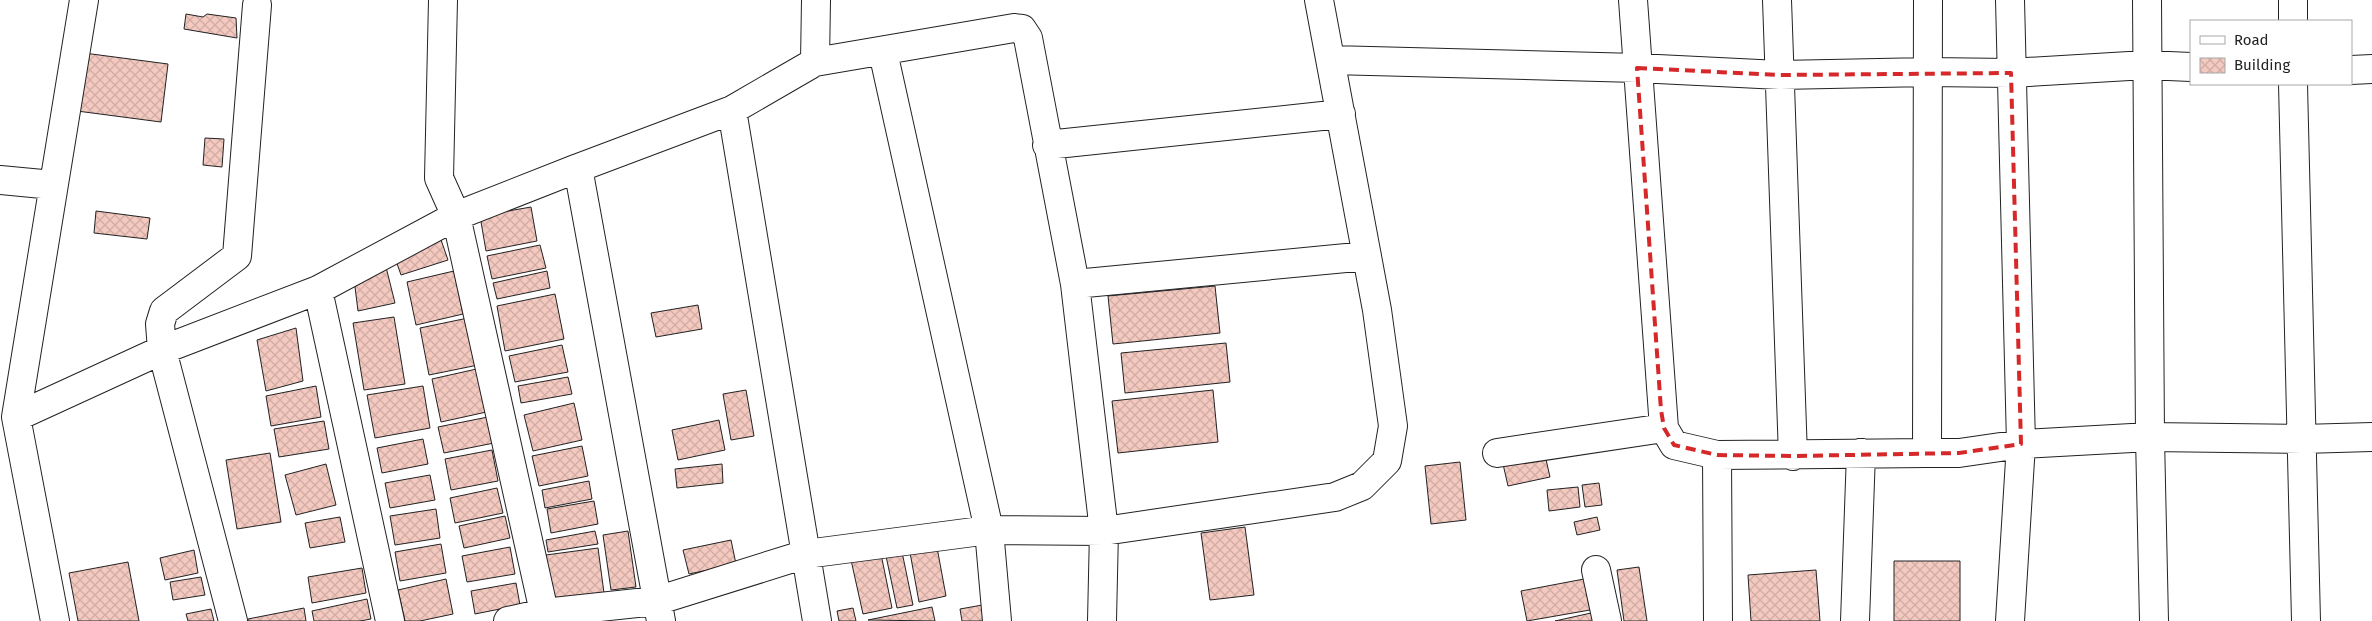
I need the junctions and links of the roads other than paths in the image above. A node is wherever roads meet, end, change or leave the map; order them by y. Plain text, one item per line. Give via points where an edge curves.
1 (84, 0) edge
2 (443, 0) edge
3 (816, 0) edge
4 (1319, 0) edge
5 (1633, 0) edge
6 (1778, 0) edge
7 (1928, 0) edge
8 (2010, 0) edge
9 (2147, 0) edge
10 (2293, 0) edge
11 (257, 5) dead end
12 (2292, 20) edge
13 (883, 52) junction
14 (1331, 60) junction
15 (815, 62) junction
16 (2146, 65) junction
17 (2190, 66) edge
18 (1637, 68) junction
19 (2372, 69) edge
20 (2352, 70) edge
21 (1928, 72) junction
22 (2011, 73) junction
23 (1780, 75) junction
24 (2293, 85) edge
25 (732, 110) junction
26 (1341, 114) junction
27 (1047, 145) junction
28 (578, 168) junction
29 (0, 180) edge
30 (53, 185) junction
31 (456, 216) junction
32 (1367, 256) junction
33 (1075, 284) junction
34 (318, 290) junction
35 (162, 350) junction
36 (16, 417) junction
37 (1664, 428) junction
38 (2372, 437) edge
39 (2150, 438) junction
40 (2302, 439) junction
41 (2021, 444) junction
42 (1861, 453) junction
43 (1927, 453) junction
44 (1497, 454) dead end
45 (1717, 456) junction
46 (1793, 456) junction
47 (990, 530) junction
48 (1104, 531) junction
49 (806, 554) junction
50 (1596, 570) dead end
51 (659, 611) edge
52 (545, 617) edge
53 (55, 621) edge
54 (233, 621) edge
55 (390, 621) edge
56 (508, 621) edge
57 (817, 621) edge
58 (997, 621) edge
59 (1102, 621) edge
60 (1607, 621) edge
61 (1718, 621) edge
62 (1855, 621) edge
63 (2010, 621) edge
64 (2154, 621) edge
65 (2306, 621) edge

1 - 30 street
2 - 31 street via 439,178
3 - 15 street
4 - 14 street
5 - 18 street
6 - 23 street
7 - 21 street
8 - 22 street
9 - 16 street
10 - 12 street
11 - 35 street via 237,256 164,310 160,324
13 - 15 street
13 - 27 street via 1022,29 1028,38
13 - 47 street
14 - 18 street
14 - 26 street
15 - 25 street
16 - 17 street
16 - 22 street
16 - 39 street
18 - 23 street
18 - 37 street
19 - 20 street
21 - 22 street
21 - 23 street
21 - 43 street
22 - 41 street
23 - 46 street
24 - 40 street
25 - 28 street
25 - 49 street
26 - 27 street
26 - 32 street
27 - 33 street
28 - 31 street
28 - 51 street
29 - 30 street
30 - 36 street
31 - 34 street
31 - 52 street
32 - 33 street
32 - 48 street via 1391,400 1393,426 1387,460 1362,486 1335,497
33 - 48 street
34 - 35 street
34 - 55 street
35 - 36 street
35 - 54 street
36 - 53 street
37 - 44 street
37 - 45 street via 1674,445
38 - 40 street
39 - 40 street
39 - 41 street
39 - 64 street
40 - 65 street
41 - 43 street via 1959,453
41 - 63 street
42 - 43 street
42 - 46 street
42 - 62 street
45 - 46 street
45 - 61 street
47 - 48 street
47 - 49 street
47 - 58 street
48 - 59 street
49 - 51 street
49 - 57 street
50 - 60 street
51 - 52 street
52 - 56 street

